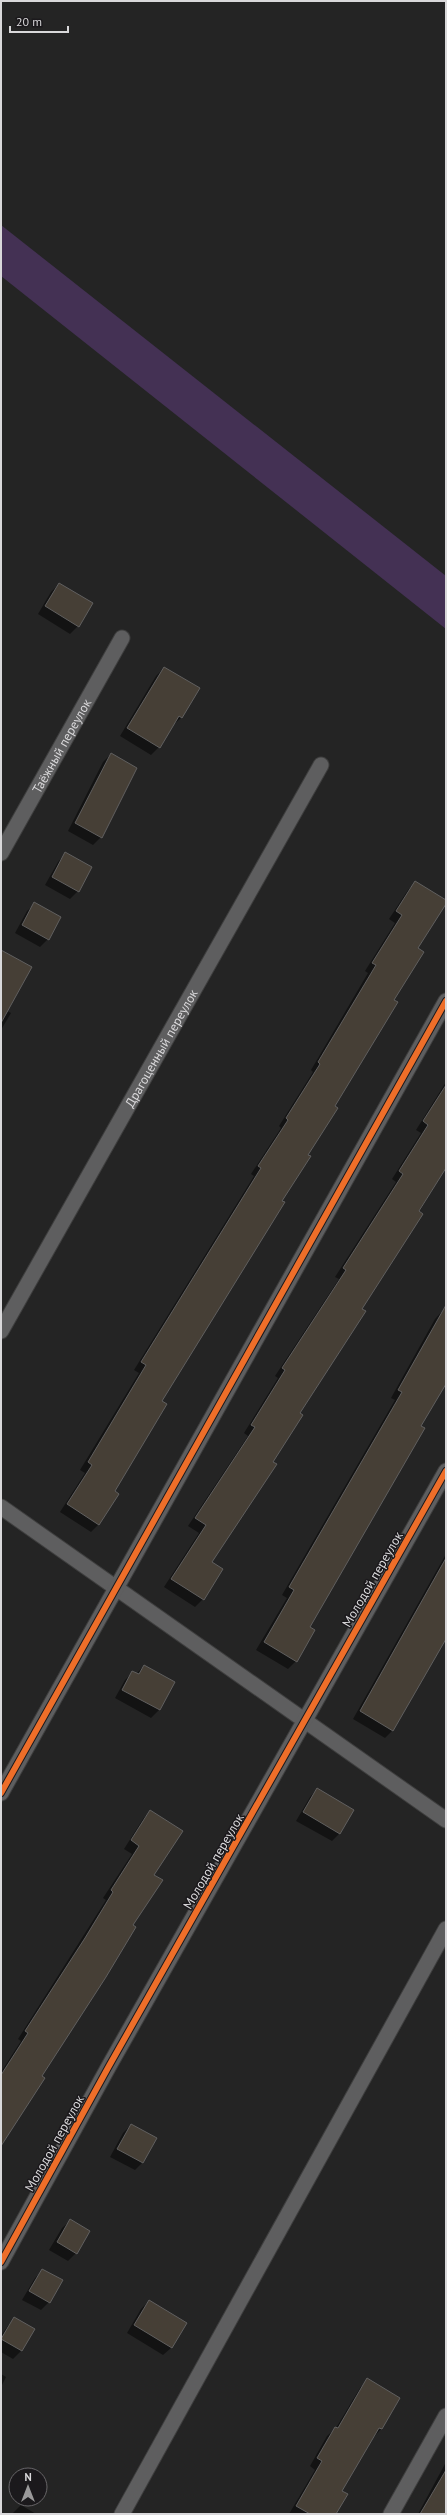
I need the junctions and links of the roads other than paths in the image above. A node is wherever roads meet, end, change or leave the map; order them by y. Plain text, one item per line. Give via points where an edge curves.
1 (122, 638) dead end
2 (321, 765) dead end
3 (1, 854) edge
4 (446, 1001) edge
5 (1, 1331) edge
6 (446, 1471) edge
7 (1, 1508) edge
8 (116, 1588) junction
9 (304, 1722) junction
10 (1, 1793) edge
11 (446, 1820) edge
12 (446, 1930) edge
13 (1, 2262) edge
14 (446, 2416) edge
15 (122, 2514) edge
16 (391, 2514) edge

1 - 3 street, Таёжный переулок
2 - 5 street, Драгоценный переулок
4 - 8 street
6 - 9 street, Молодой переулок
7 - 8 street
8 - 9 street
8 - 10 street
9 - 11 street
9 - 13 street, Молодой переулок
12 - 15 street
14 - 16 street

